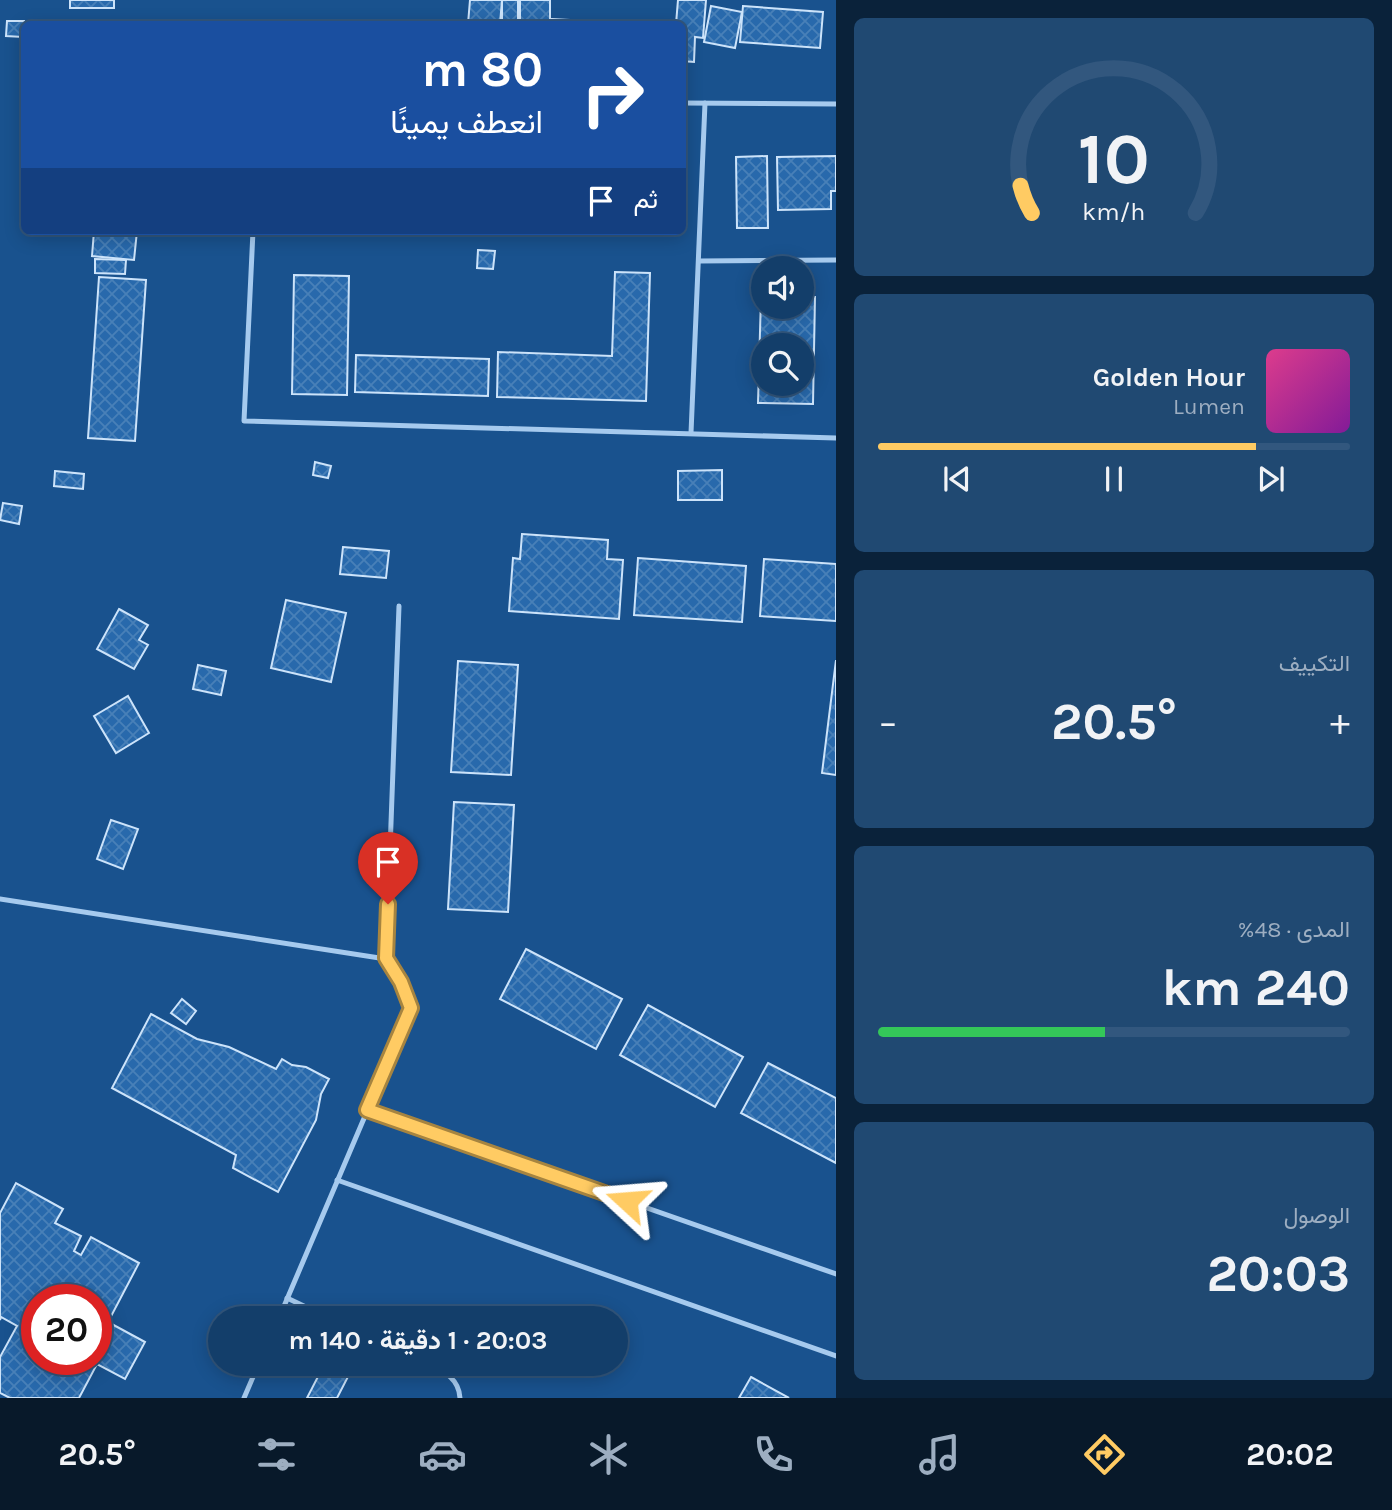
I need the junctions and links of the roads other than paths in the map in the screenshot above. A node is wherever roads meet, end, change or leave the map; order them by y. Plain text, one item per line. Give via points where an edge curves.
1 (686, 103) edge
2 (705, 103) junction
3 (835, 104) edge
4 (253, 235) edge
5 (835, 260) edge
6 (699, 261) junction
7 (691, 433) junction
8 (835, 438) edge
9 (399, 606) dead end
10 (0, 899) edge
11 (386, 958) junction
12 (367, 1110) junction
13 (337, 1180) junction
14 (835, 1274) edge
15 (287, 1298) junction
16 (284, 1306) edge
17 (304, 1306) edge
18 (835, 1356) edge
19 (253, 1376) edge
20 (450, 1376) edge
21 (244, 1398) edge
22 (460, 1398) edge

1 - 2 lane
2 - 3 lane
2 - 6 lane
4 - 7 lane via 244,421
5 - 6 lane
6 - 7 lane
7 - 8 lane
9 - 11 lane
10 - 11 lane
11 - 12 lane via 411,1008
12 - 13 lane
12 - 14 lane
13 - 15 lane
13 - 18 lane
15 - 16 lane
15 - 17 lane
19 - 21 lane
20 - 22 lane

